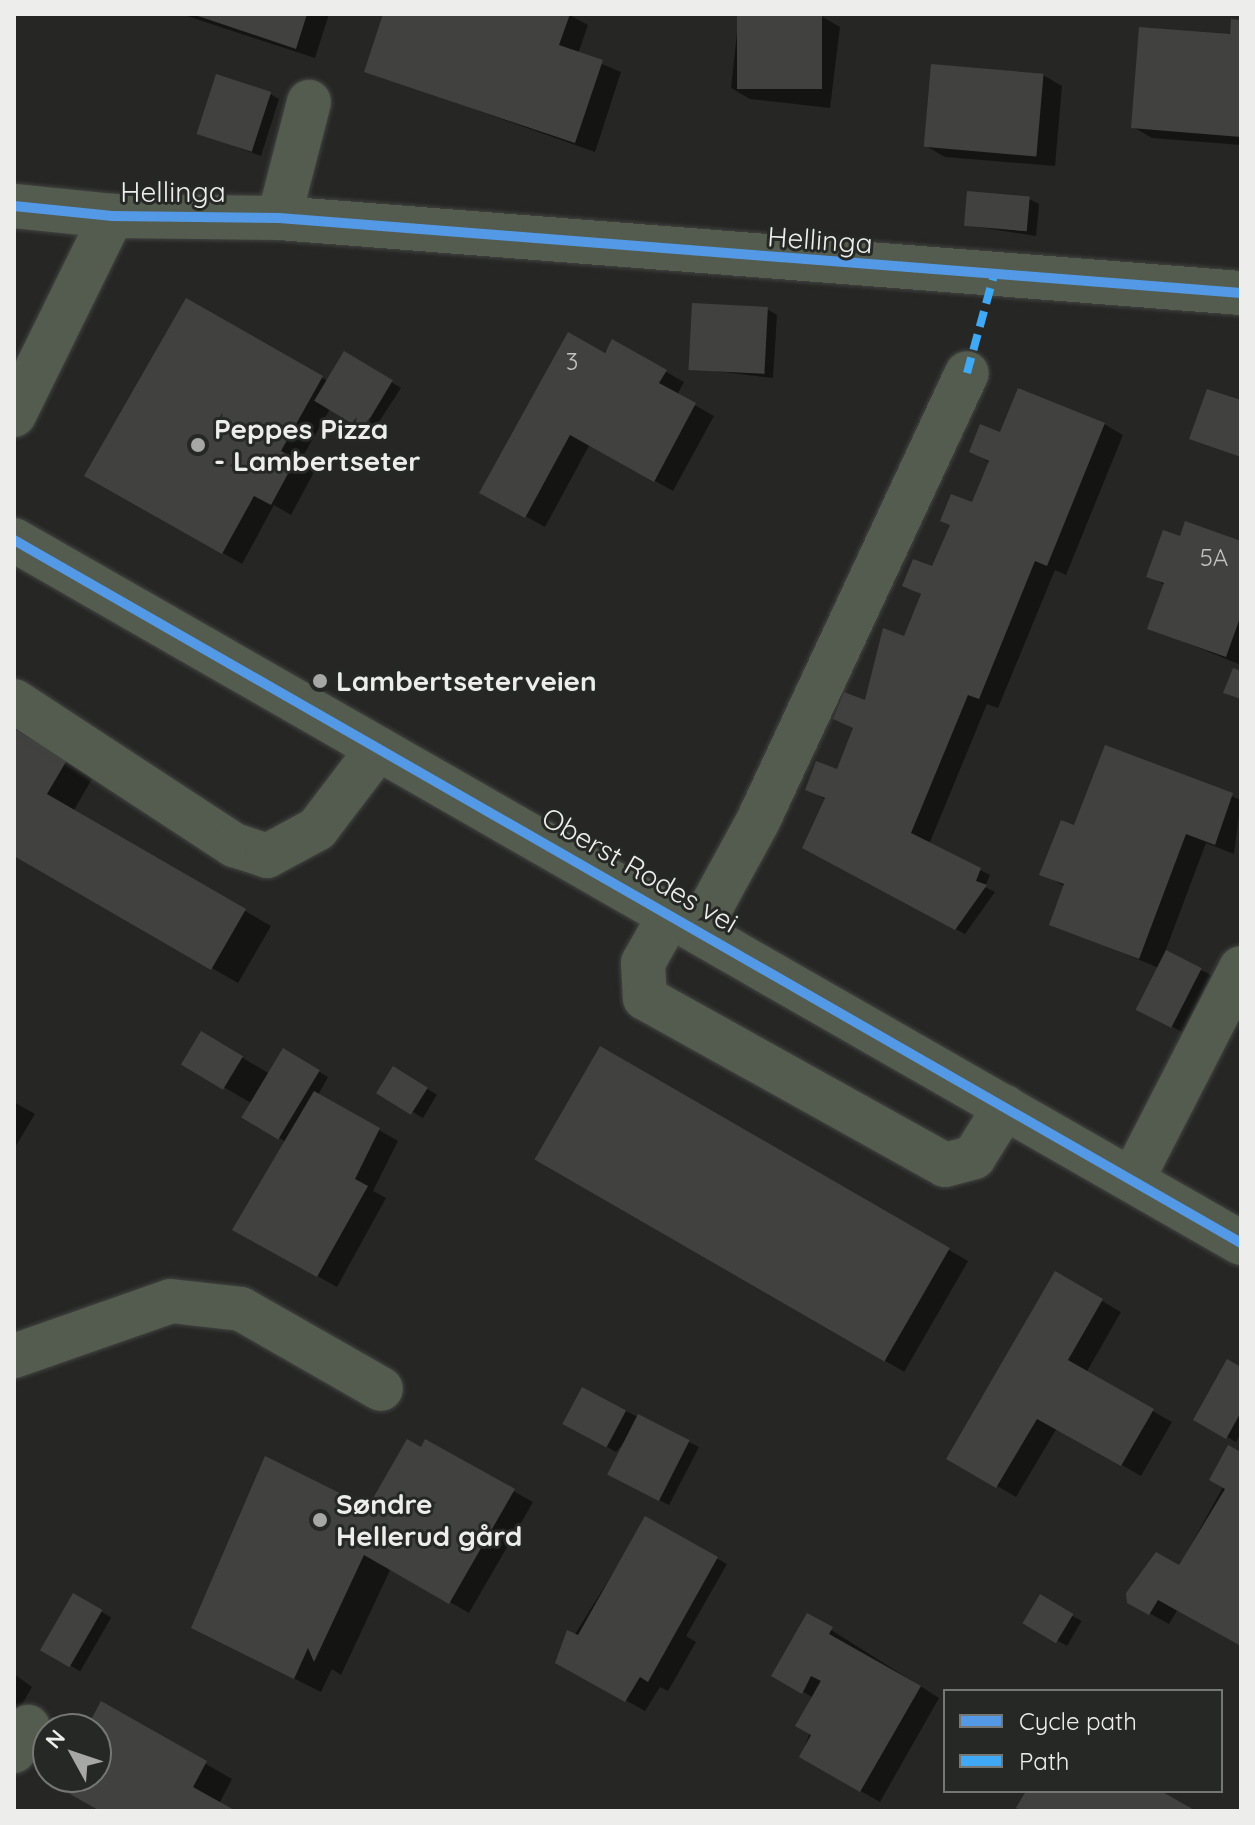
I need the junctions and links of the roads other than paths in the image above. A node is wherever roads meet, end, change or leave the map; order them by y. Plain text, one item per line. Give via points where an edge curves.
1 (309, 102) dead end
2 (14, 206) edge
3 (112, 216) junction
4 (279, 218) junction
5 (1241, 293) edge
6 (967, 373) dead end
7 (14, 415) edge
8 (14, 540) edge
9 (14, 701) edge
10 (378, 749) junction
11 (684, 923) junction
12 (1241, 968) edge
13 (1005, 1107) junction
14 (1132, 1180) junction
15 (1241, 1243) edge
16 (14, 1356) edge
17 (381, 1389) dead end

1 - 4 street
2 - 3 street, Hellinga
3 - 4 street, Hellinga
3 - 7 street
4 - 5 street, Hellinga
6 - 11 street via 758,821
8 - 10 street, Oberst Rodes vei
9 - 10 street via 234,845 267,856 317,829
10 - 11 street, Oberst Rodes vei
11 - 13 street, Oberst Rodes vei
11 - 13 street via 643,963 645,998 945,1165 974,1157
12 - 14 street
13 - 14 street, Oberst Rodes vei
14 - 15 street, Oberst Rodes vei
16 - 17 street via 171,1301 241,1309

